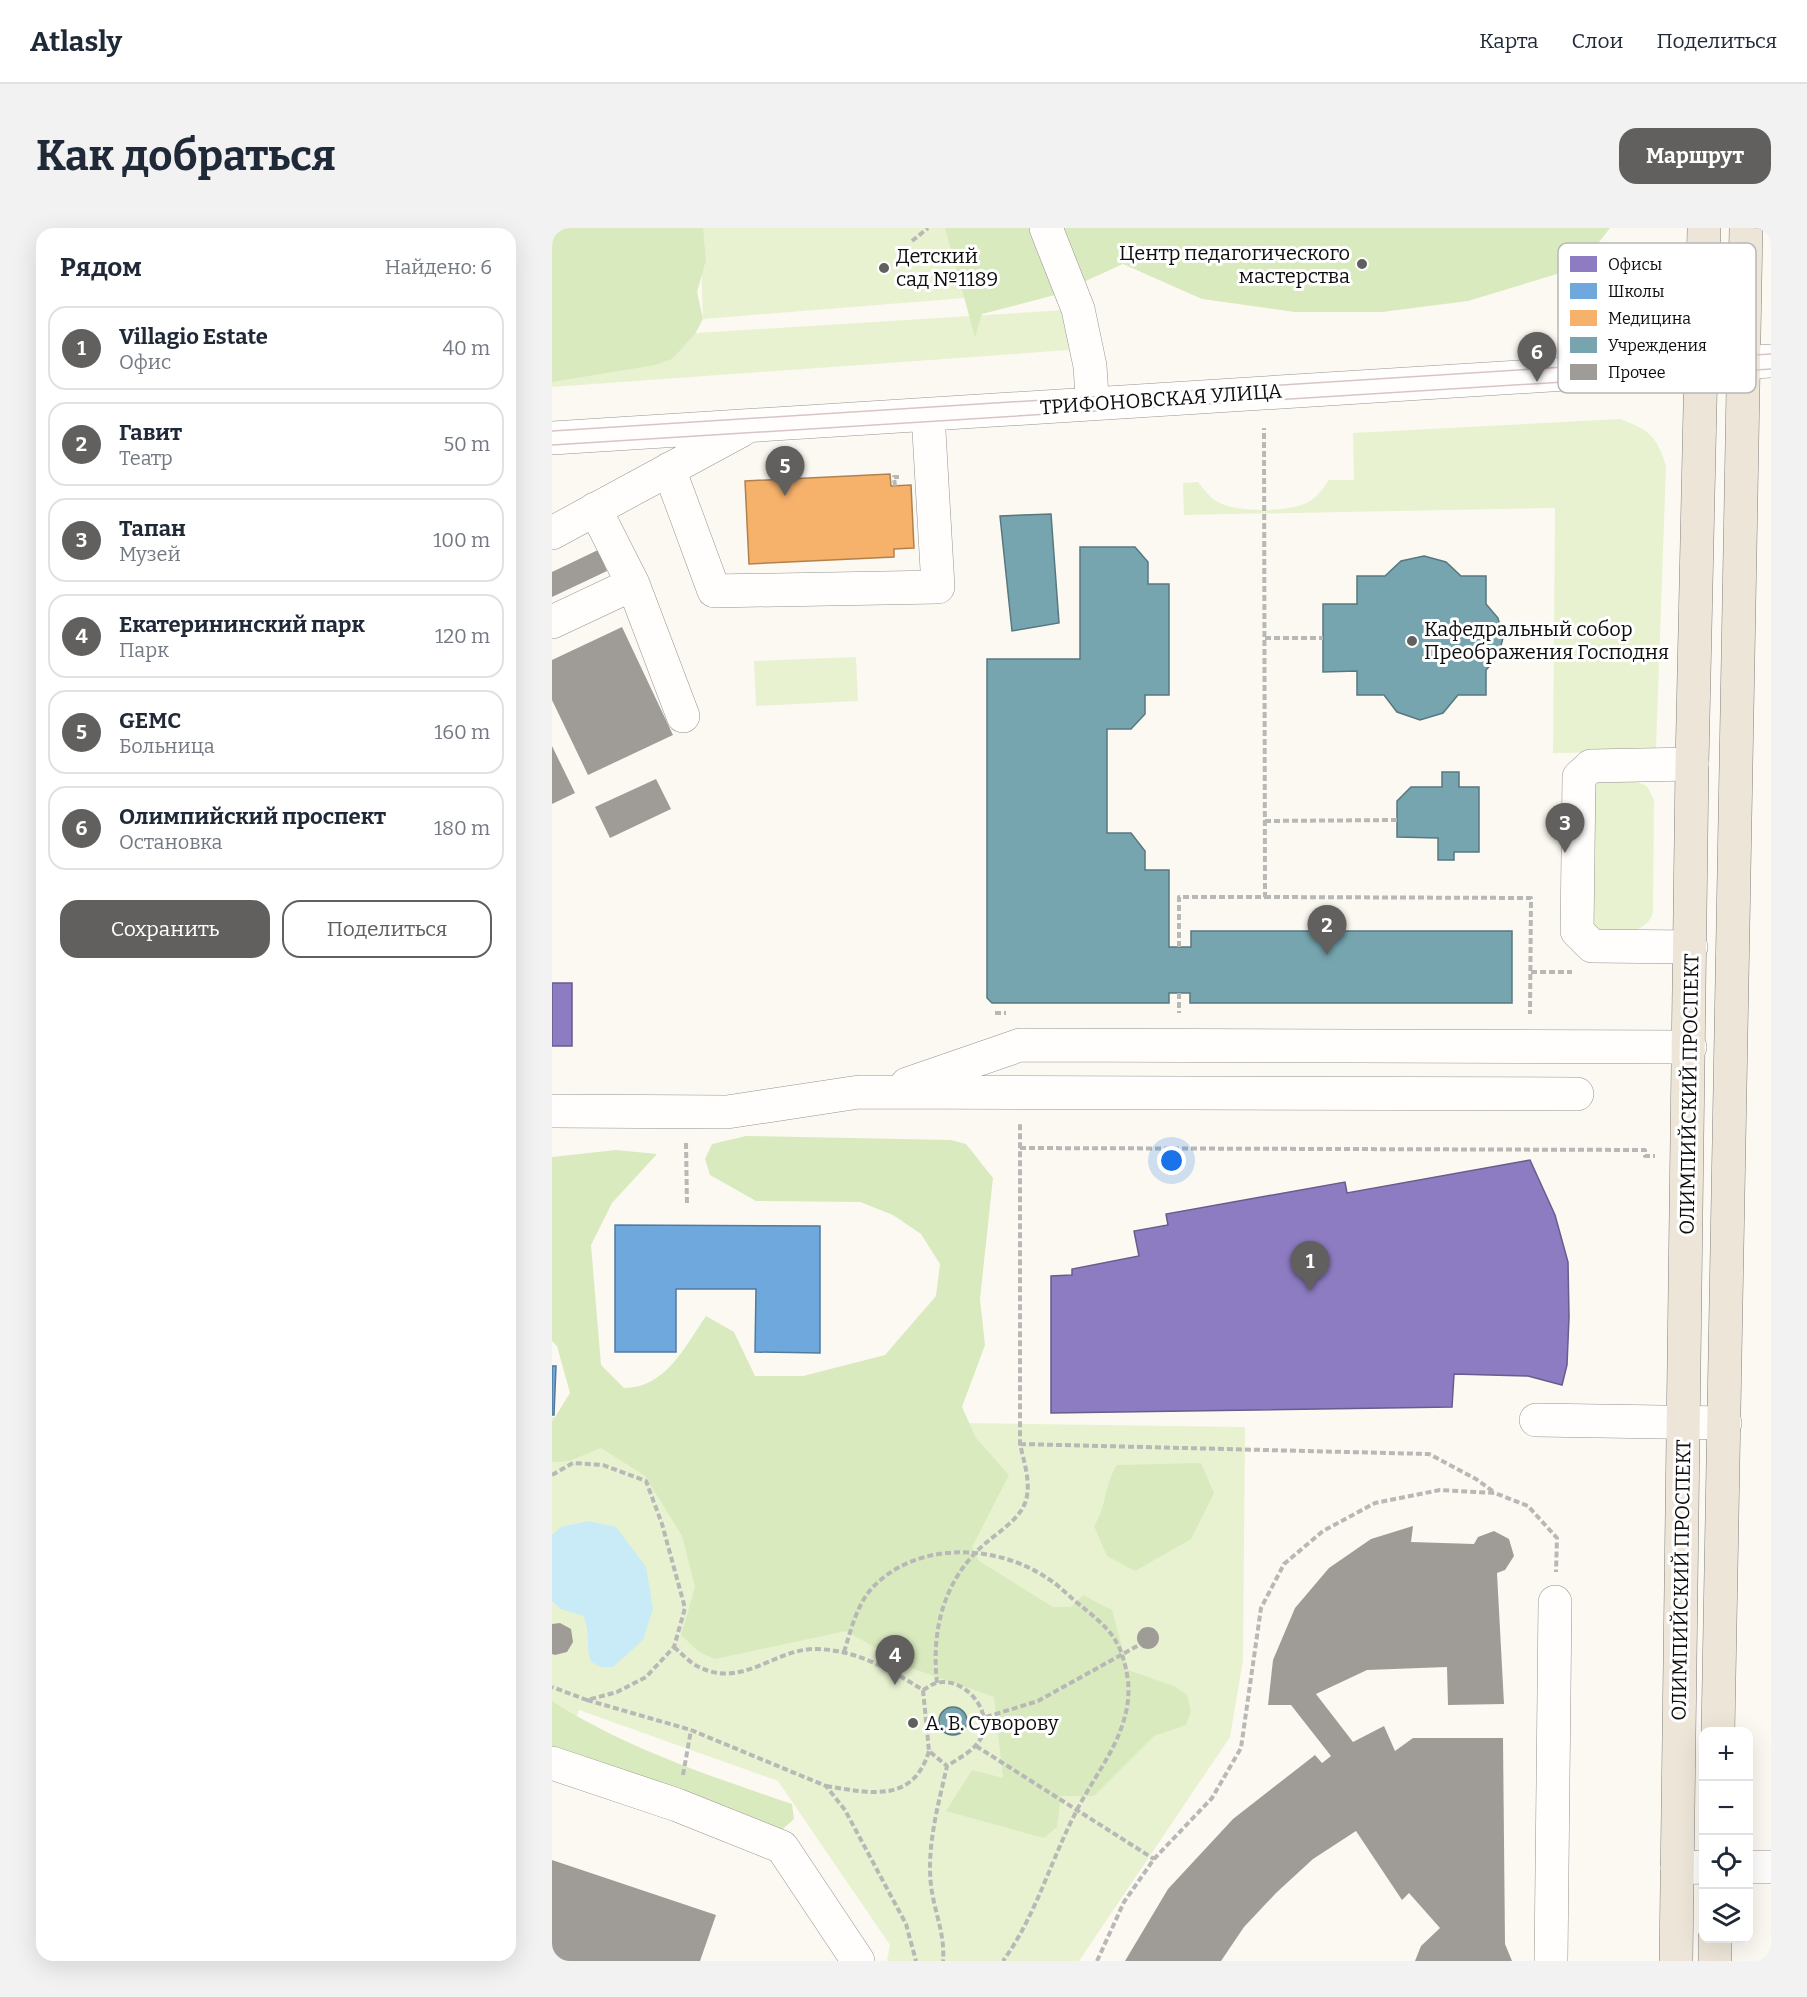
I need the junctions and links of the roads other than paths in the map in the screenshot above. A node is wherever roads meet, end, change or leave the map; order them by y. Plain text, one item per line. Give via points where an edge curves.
1 (1046, 228) edge
2 (1704, 228) edge
3 (1746, 228) edge
4 (1704, 243) edge
5 (1747, 243) edge
6 (1756, 340) edge
7 (1758, 362) edge
8 (1558, 373) edge
9 (1699, 393) edge
10 (1097, 402) junction
11 (928, 414) junction
12 (751, 425) junction
13 (552, 438) edge
14 (669, 470) junction
15 (595, 509) junction
16 (552, 533) edge
17 (633, 584) junction
18 (552, 622) edge
19 (683, 716) dead end
20 (1692, 764) junction
21 (1691, 947) junction
22 (1690, 1047) junction
23 (886, 1092) junction
24 (1577, 1095) dead end
25 (552, 1111) edge
26 (1536, 1420) dead end
27 (1684, 1423) junction
28 (1725, 1423) junction
29 (1555, 1602) road end
30 (1718, 1727) edge
31 (552, 1763) edge
32 (1690, 1867) edge
33 (1753, 1867) edge
34 (1771, 1867) edge
35 (1715, 1943) edge
36 (858, 1961) edge
37 (1551, 1961) edge
38 (1676, 1961) edge
39 (1715, 1961) edge

1 - 10 street via 1078,309 1092,396
2 - 4 main road, ОЛИМПИЙСКИЙ ПРОСПЕКТ
3 - 5 main road, ОЛИМПИЙСКИЙ ПРОСПЕКТ
6 - 7 main road, ОЛИМПИЙСКИЙ ПРОСПЕКТ
7 - 28 main road, ОЛИМПИЙСКИЙ ПРОСПЕКТ
8 - 10 street, ТРИФОНОВСКАЯ УЛИЦА
9 - 20 main road, ОЛИМПИЙСКИЙ ПРОСПЕКТ
10 - 11 street, ТРИФОНОВСКАЯ УЛИЦА
11 - 12 street, ТРИФОНОВСКАЯ УЛИЦА
11 - 14 street via 938,587 714,591
12 - 13 street, ТРИФОНОВСКАЯ УЛИЦА
12 - 14 street
14 - 15 street
15 - 16 street
15 - 17 street
17 - 18 street
17 - 19 street
20 - 21 main road, ОЛИМПИЙСКИЙ ПРОСПЕКТ
20 - 21 street via 1591,766 1579,777 1577,931 1592,946
21 - 22 main road, ОЛИМПИЙСКИЙ ПРОСПЕКТ
22 - 23 street via 1020,1045
22 - 27 main road, ОЛИМПИЙСКИЙ ПРОСПЕКТ
23 - 24 street
23 - 25 street via 859,1092 727,1112
26 - 27 street
27 - 28 street
27 - 32 main road, ОЛИМПИЙСКИЙ ПРОСПЕКТ
28 - 30 main road, ОЛИМПИЙСКИЙ ПРОСПЕКТ
29 - 37 street
31 - 36 street via 677,1805 782,1847
32 - 38 main road, ОЛИМПИЙСКИЙ ПРОСПЕКТ
33 - 34 street
35 - 39 main road

